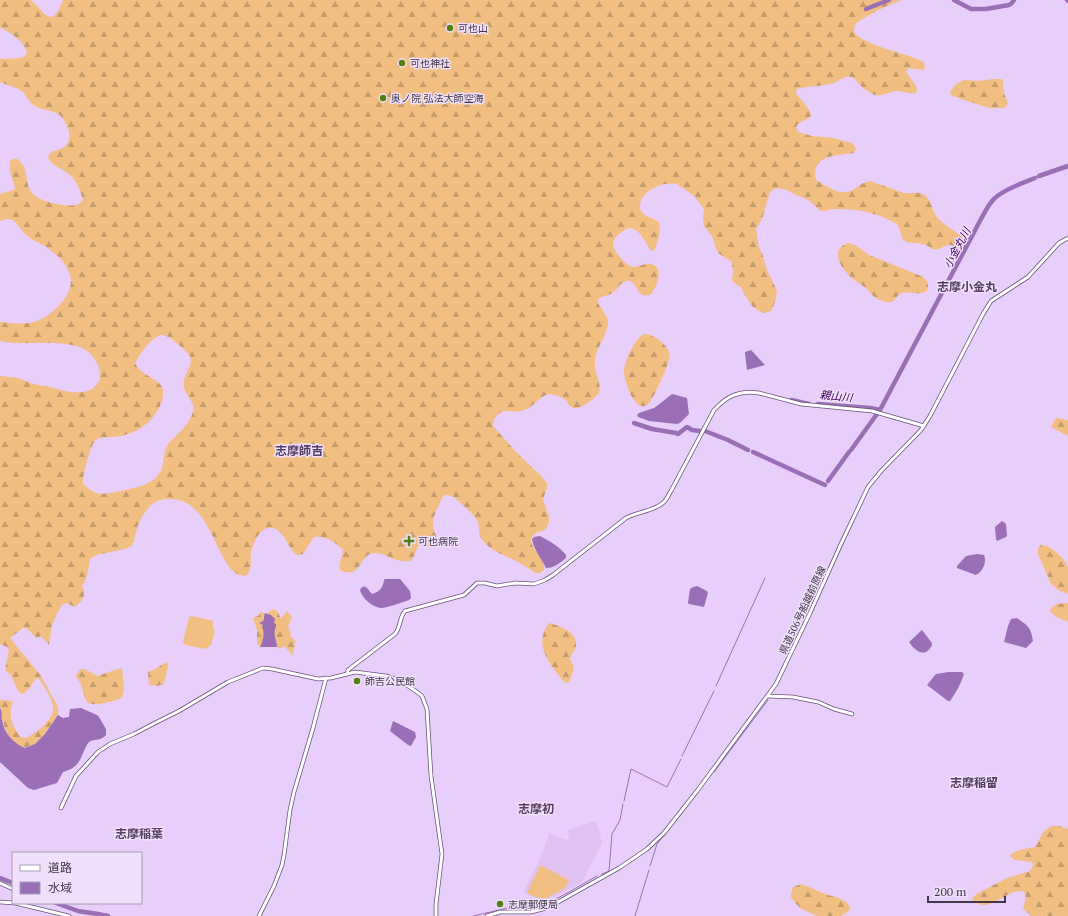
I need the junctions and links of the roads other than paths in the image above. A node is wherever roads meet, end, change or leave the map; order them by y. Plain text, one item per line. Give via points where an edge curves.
1 (1068, 238) edge
2 (924, 426) junction
3 (348, 674) junction
4 (326, 678) junction
5 (768, 696) junction
6 (852, 714) dead end
7 (61, 808) dead end
8 (0, 883) edge
9 (12, 889) edge
10 (0, 902) edge
11 (12, 903) edge
12 (19, 904) edge
13 (516, 912) junction
14 (69, 916) edge
15 (259, 916) edge
16 (436, 916) edge
17 (488, 916) edge
18 (517, 916) edge

1 - 2 street, 県道506号船越前原線 via 1059,243 1028,277 991,302
2 - 3 street via 872,411 801,404 759,393 746,392 734,395 714,410 662,504 626,518 540,583 497,586 480,582 464,595 405,611 395,634 348,670
2 - 5 street, 県道506号船越前原線 via 868,487 783,671
3 - 4 street
3 - 16 street via 361,672 392,678 417,692 425,703 432,790 442,854
4 - 7 street via 263,668 228,682 179,711 98,752 76,776
4 - 15 street via 294,792 280,870
5 - 6 street via 818,702
5 - 13 street, 県道506号船越前原線 via 664,833 647,849 619,868 551,906 531,912
8 - 9 street
10 - 11 street
12 - 14 street
13 - 17 street, 県道506号船越前原線 via 500,912
13 - 18 street

